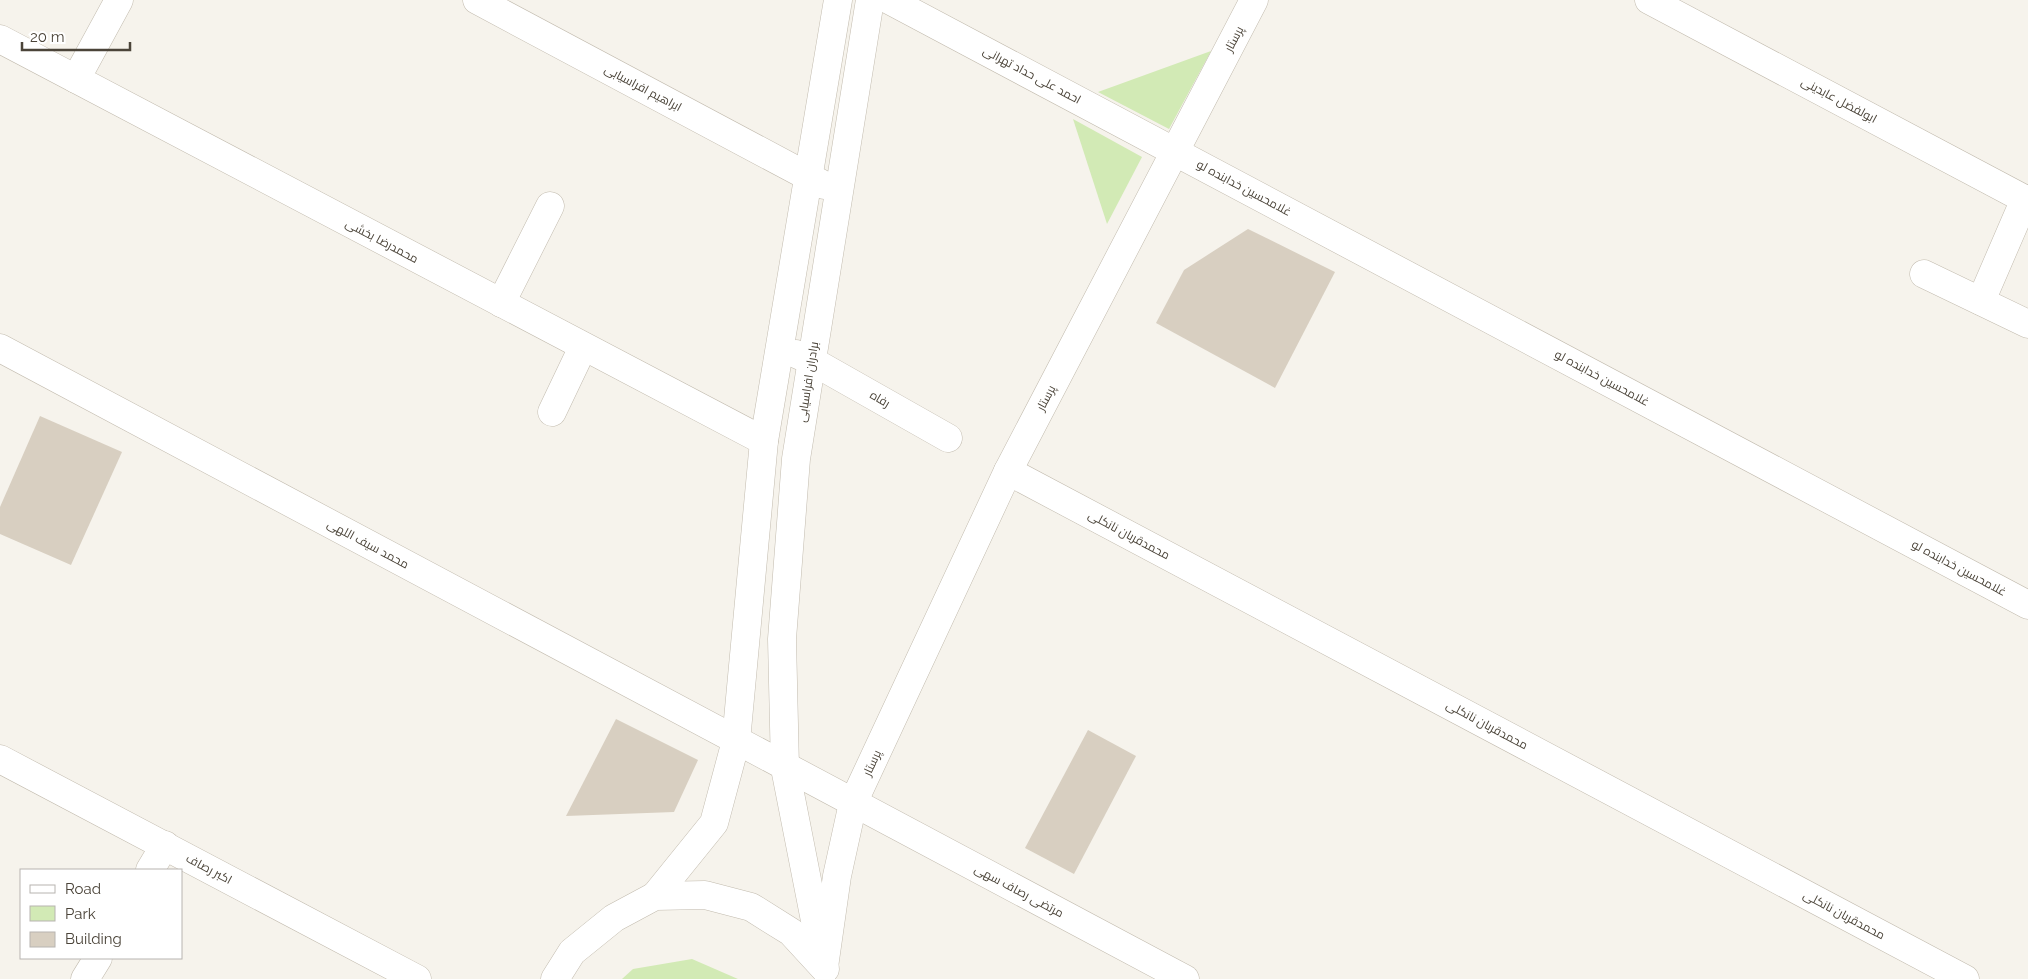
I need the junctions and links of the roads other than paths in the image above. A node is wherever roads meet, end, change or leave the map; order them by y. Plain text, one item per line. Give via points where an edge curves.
1 (119, 0) edge
2 (477, 0) edge
3 (838, 0) edge
4 (870, 0) edge
5 (889, 0) edge
6 (1254, 0) edge
7 (1649, 0) edge
8 (0, 39) edge
9 (76, 79) junction
10 (1175, 151) junction
11 (810, 177) junction
12 (839, 192) junction
13 (2027, 200) edge
14 (550, 206) dead end
15 (1924, 274) dead end
16 (1981, 302) junction
17 (501, 303) junction
18 (2028, 324) edge
19 (583, 347) junction
20 (0, 348) edge
21 (780, 348) junction
22 (812, 361) junction
23 (552, 412) dead end
24 (948, 438) dead end
25 (764, 442) junction
26 (1008, 471) junction
27 (2028, 604) edge
28 (736, 741) junction
29 (0, 759) edge
30 (785, 768) junction
31 (853, 803) junction
32 (165, 845) junction
33 (151, 869) edge
34 (655, 896) junction
35 (97, 959) edge
36 (827, 973) edge
37 (85, 979) edge
38 (417, 979) edge
39 (555, 979) edge
40 (1185, 979) edge
41 (1965, 979) edge

1 - 9 street
2 - 11 street, ابراهیم افراسیابی
3 - 11 street
4 - 12 street, برادران افراسیابی
5 - 10 street, احمد علی حداد تهرانی
6 - 10 street, پرستار
7 - 13 street, ابولفضل عابدینی
8 - 9 street, محمدرضا بخشی
9 - 17 street, محمدرضا بخشی
10 - 26 street, پرستار
10 - 27 street, غلامحسین خدابنده لو
11 - 12 street, ابراهیم افراسیابی
11 - 21 street
12 - 22 street, برادران افراسیابی
13 - 16 street
14 - 17 street
15 - 16 street
16 - 18 street
17 - 19 street, محمدرضا بخشی
19 - 23 street
19 - 25 street, محمدرضا بخشی
20 - 28 street, محمد سیف اللهی
21 - 22 street, رفاه
21 - 25 street
22 - 24 street, رفاه
22 - 30 street, برادران افراسیابی via 796,459 782,639
25 - 28 street
26 - 31 street, پرستار
26 - 41 street, محمدقربان نانکلی
28 - 30 street, محمد سیف اللهی
28 - 34 street via 714,824
29 - 32 street, اکبر رصاف
30 - 31 street, مرتضی رصاف سهی
30 - 36 street, برادران افراسیابی
31 - 36 street, پرستار via 837,876
31 - 40 street, مرتضی رصاف سهی
32 - 33 street
32 - 38 street, اکبر رصاف
34 - 36 street via 705,895 751,907 790,932
34 - 39 street via 614,918 572,952
35 - 37 street

